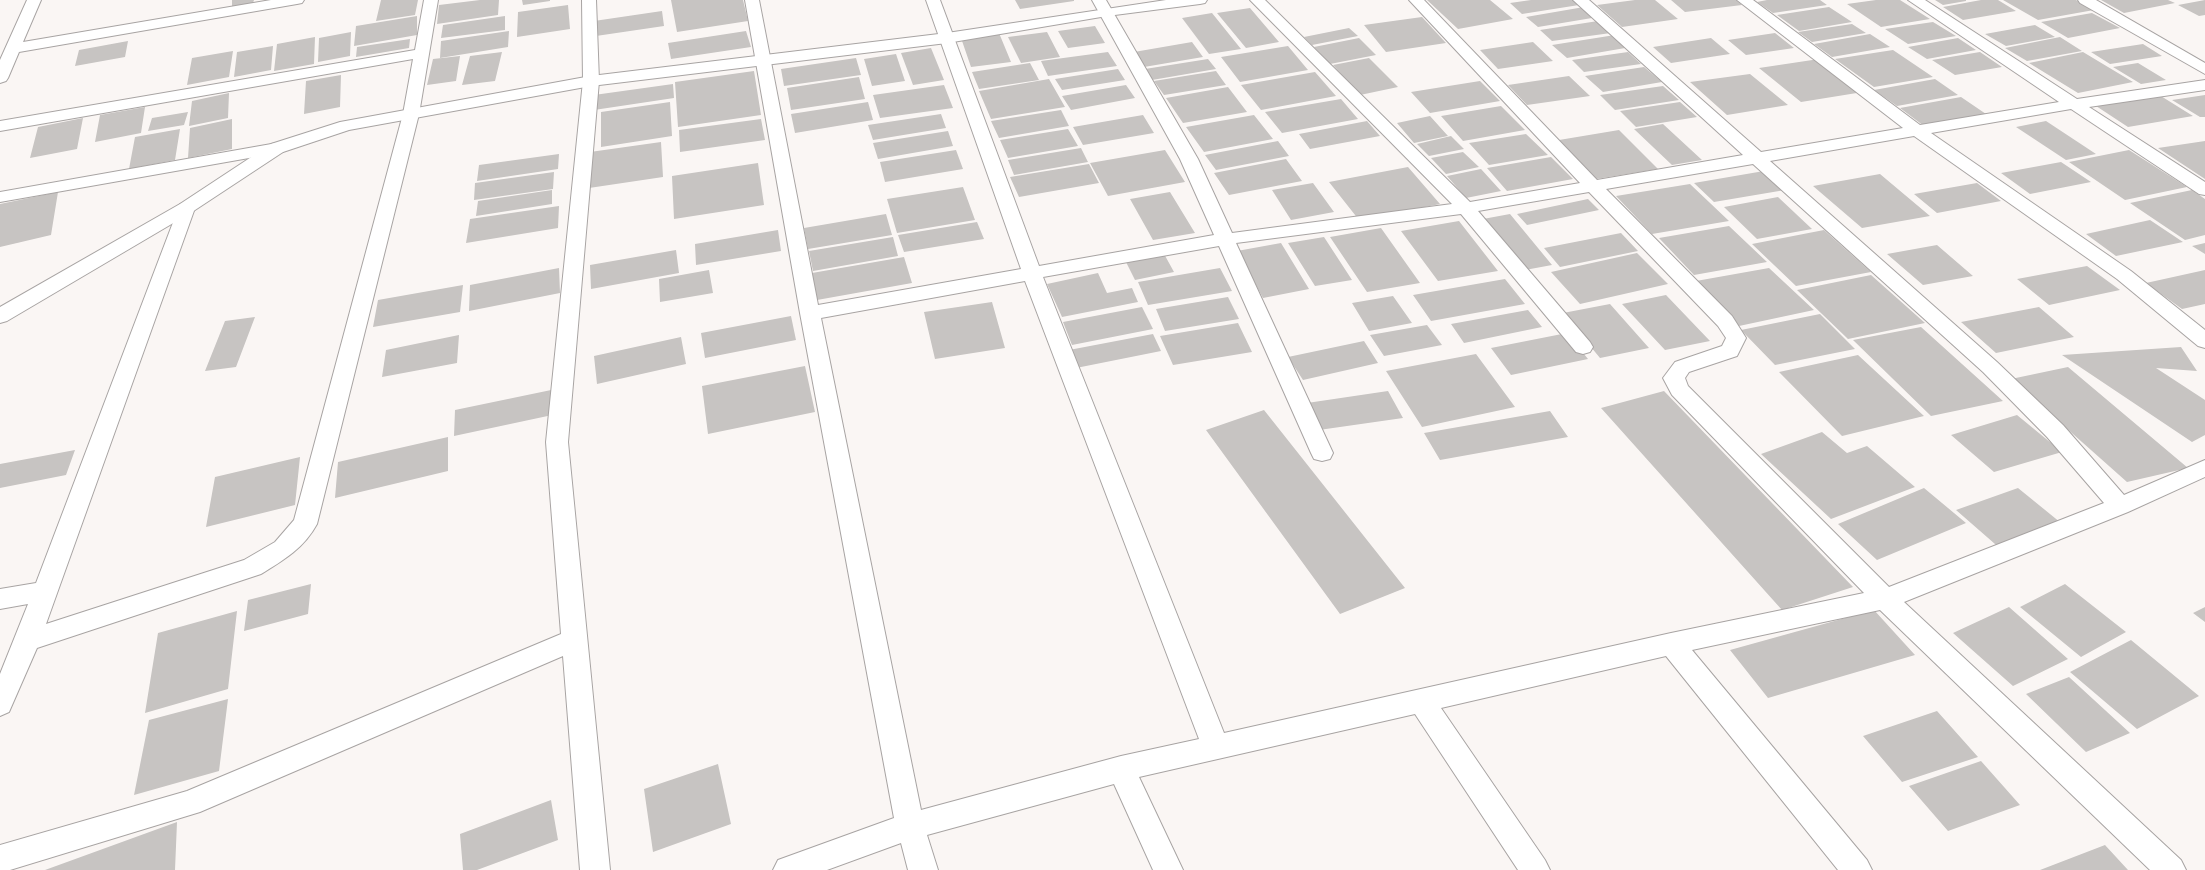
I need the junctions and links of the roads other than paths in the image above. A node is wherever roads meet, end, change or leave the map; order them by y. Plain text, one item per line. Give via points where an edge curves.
1 (34, 0) edge
2 (297, 0) edge
3 (431, 0) edge
4 (589, 0) edge
5 (752, 0) edge
6 (932, 0) edge
7 (1200, 0) edge
8 (1257, 0) edge
9 (1416, 0) edge
10 (1580, 0) edge
11 (1744, 0) edge
12 (1915, 0) edge
13 (2085, 0) edge
14 (1103, 6) edge
15 (947, 38) junction
16 (13, 48) junction
17 (422, 53) junction
18 (762, 61) junction
19 (2205, 69) edge
20 (0, 78) edge
21 (590, 81) junction
22 (2205, 85) edge
23 (2073, 104) junction
24 (411, 114) junction
25 (0, 126) edge
26 (1916, 131) junction
27 (277, 148) junction
28 (1757, 158) junction
29 (1593, 186) junction
30 (2205, 190) edge
31 (0, 197) edge
32 (186, 208) junction
33 (1466, 208) junction
34 (1225, 239) junction
35 (1032, 274) junction
36 (810, 313) junction
37 (0, 316) edge
38 (2205, 341) edge
39 (1583, 347) dead end
40 (1322, 453) dead end
41 (2205, 468) edge
42 (2120, 506) junction
43 (45, 591) junction
44 (0, 599) edge
45 (1885, 599) junction
46 (573, 640) junction
47 (27, 641) junction
48 (1672, 644) junction
49 (1422, 702) junction
50 (0, 704) edge
51 (1216, 746) junction
52 (1121, 769) junction
53 (910, 826) junction
54 (0, 859) edge
55 (595, 870) edge
56 (788, 870) edge
57 (923, 870) edge
58 (1168, 870) edge
59 (1534, 870) edge
60 (1857, 870) edge
61 (2171, 870) edge

1 - 16 street
2 - 16 street
3 - 17 street
4 - 21 street
5 - 18 street
6 - 15 street
7 - 14 street
8 - 33 street
9 - 29 street
10 - 28 street
11 - 26 street
12 - 23 street
13 - 19 street
14 - 15 street
14 - 34 street via 1189,159
15 - 18 street
15 - 35 street
16 - 20 street
17 - 24 street
17 - 25 street
18 - 21 street
18 - 36 street
21 - 24 street
21 - 46 street via 556,442
22 - 23 street
23 - 26 street
23 - 30 street
24 - 27 street via 346,126
24 - 47 street via 305,524 283,549 252,567
26 - 28 street
26 - 38 street via 2124,275
27 - 31 street
27 - 32 street
28 - 29 street
28 - 42 street via 1990,367 2055,431
29 - 33 street
29 - 45 street via 1724,321 1736,338 1730,351 1682,367 1674,378 1680,390
32 - 37 street
32 - 43 street
33 - 34 street
33 - 39 street
34 - 35 street
34 - 40 street
35 - 36 street
35 - 51 street
36 - 53 street
41 - 42 street
42 - 45 street
43 - 44 street
43 - 47 street
45 - 48 street
45 - 61 street
46 - 54 street via 190,803
46 - 55 street
47 - 50 street
48 - 49 street
48 - 60 street
49 - 51 street
49 - 59 street
51 - 52 street
52 - 53 street
52 - 58 street
53 - 56 street
53 - 57 street

